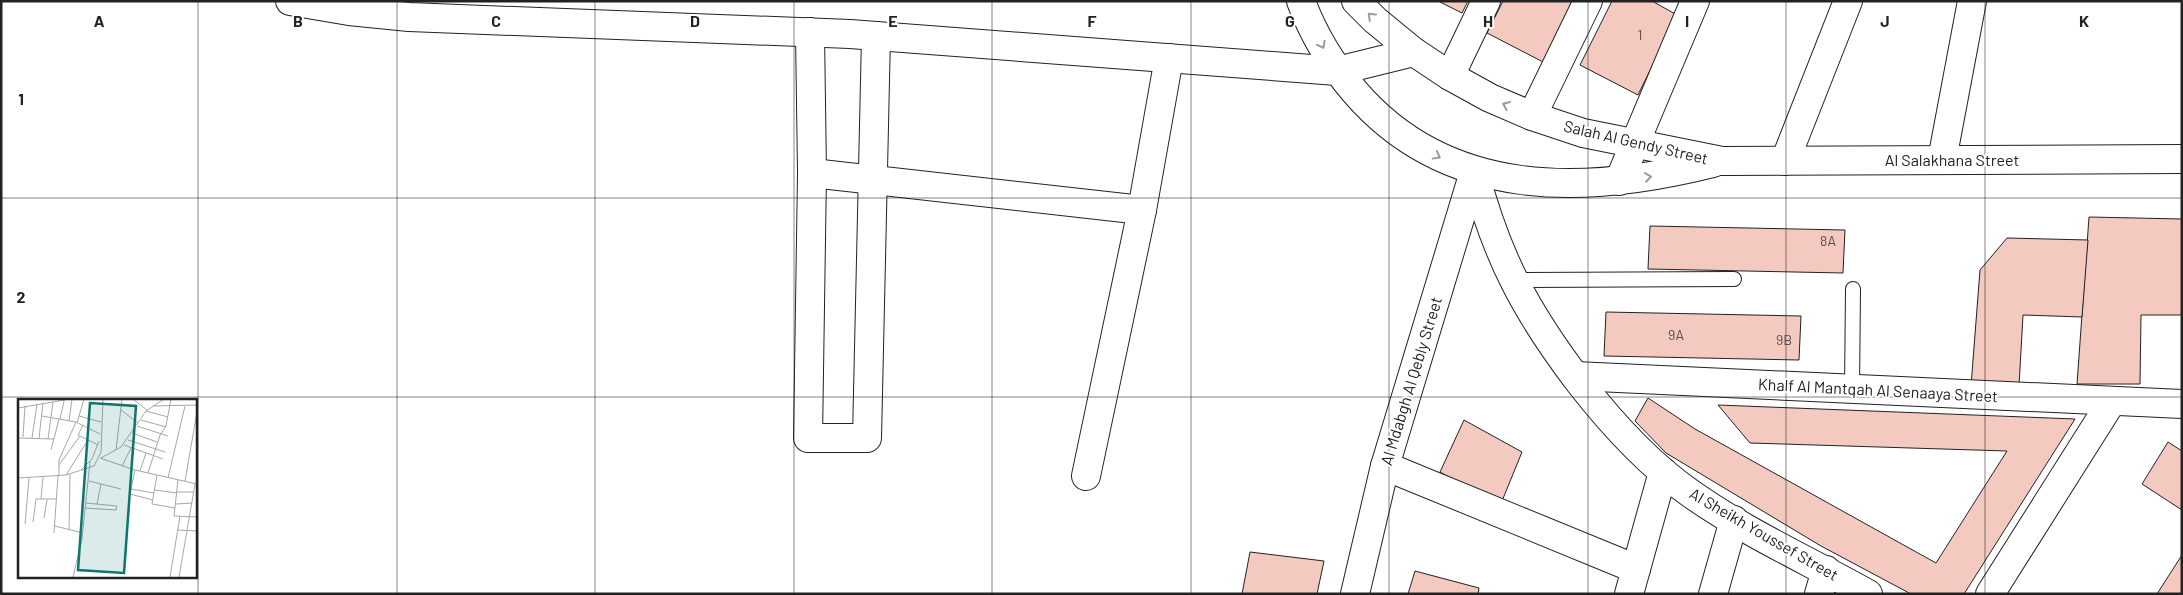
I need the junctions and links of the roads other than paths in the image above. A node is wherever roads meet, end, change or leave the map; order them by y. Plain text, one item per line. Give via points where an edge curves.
1 (290, 1) edge
2 (1301, 1) edge
3 (1356, 1) edge
4 (1486, 1) edge
5 (1588, 1) edge
6 (1695, 1) edge
7 (1848, 1) edge
8 (1972, 1) edge
9 (490, 11) edge
10 (810, 32) junction
11 (876, 36) junction
12 (1414, 52) junction
13 (1170, 58) junction
14 (1337, 71) junction
15 (1450, 76) junction
16 (1532, 116) junction
17 (1634, 144) junction
18 (2182, 159) edge
19 (1942, 160) junction
20 (1722, 161) junction
21 (1785, 161) junction
22 (1474, 171) junction
23 (812, 173) junction
24 (873, 180) junction
25 (1619, 181) junction
26 (1142, 210) junction
27 (1734, 279) dead end
28 (1512, 280) junction
29 (1853, 289) dead end
30 (1575, 376) junction
31 (1852, 388) junction
32 (2112, 401) junction
33 (2182, 404) edge
34 (1385, 466) junction
35 (1663, 472) junction
36 (1086, 476) dead end
37 (1734, 520) junction
38 (1632, 581) edge
39 (1823, 582) edge
40 (1355, 594) edge
41 (1713, 594) edge
42 (1868, 594) edge
43 (1990, 594) edge

1 - 9 street via 409,17
2 -> 14 street, Salah Al Gendy Street
12 -> 3 street, Salah Al Gendy Street
4 - 15 street
5 - 16 street
6 - 17 street
7 - 21 street
8 - 19 street
9 - 10 street
10 - 11 street
10 - 23 street
11 - 13 street
11 - 24 street
12 - 14 street
12 - 15 street, Salah Al Gendy Street
13 - 14 street
13 - 26 street
14 -> 22 street, Salah Al Gendy Street via 1369,108 1407,139 1444,160
16 -> 15 street, Salah Al Gendy Street
16 - 17 street, Salah Al Gendy Street via 1583,133
17 - 20 street, Salah Al Gendy Street
17 - 25 street
18 - 19 street, Al Salakhana Street
19 - 21 street, Al Salakhana Street
20 - 21 street, Al Salakhana Street
25 -> 20 street, Salah Al Gendy Street via 1671,174
22 - 25 street, Salah Al Gendy Street via 1546,182
22 - 28 street, Al Sheikh Youssef Street via 1484,208
22 - 34 street, Al Mdabgh Al Qebly Street
23 - 24 street
23 - 24 street via 808,438 868,438
24 - 26 street
26 - 36 street
27 - 28 lane
28 - 30 street, Al Sheikh Youssef Street via 1552,346
29 - 31 lane
30 - 31 street, Khalf Al Mantqah Al Senaaya Street
30 - 35 street, Al Sheikh Youssef Street via 1606,416
31 - 32 street, Khalf Al Mantqah Al Senaaya Street
32 - 33 street, Khalf Al Mantqah Al Senaaya Street
32 - 43 street
34 - 38 street
34 - 40 street, Al Mdabgh Al Qebly Street
35 - 37 street, Al Sheikh Youssef Street
35 - 38 street
37 - 39 street, Al Sheikh Youssef Street
37 - 41 street
39 - 42 street, Al Sheikh Youssef Street

